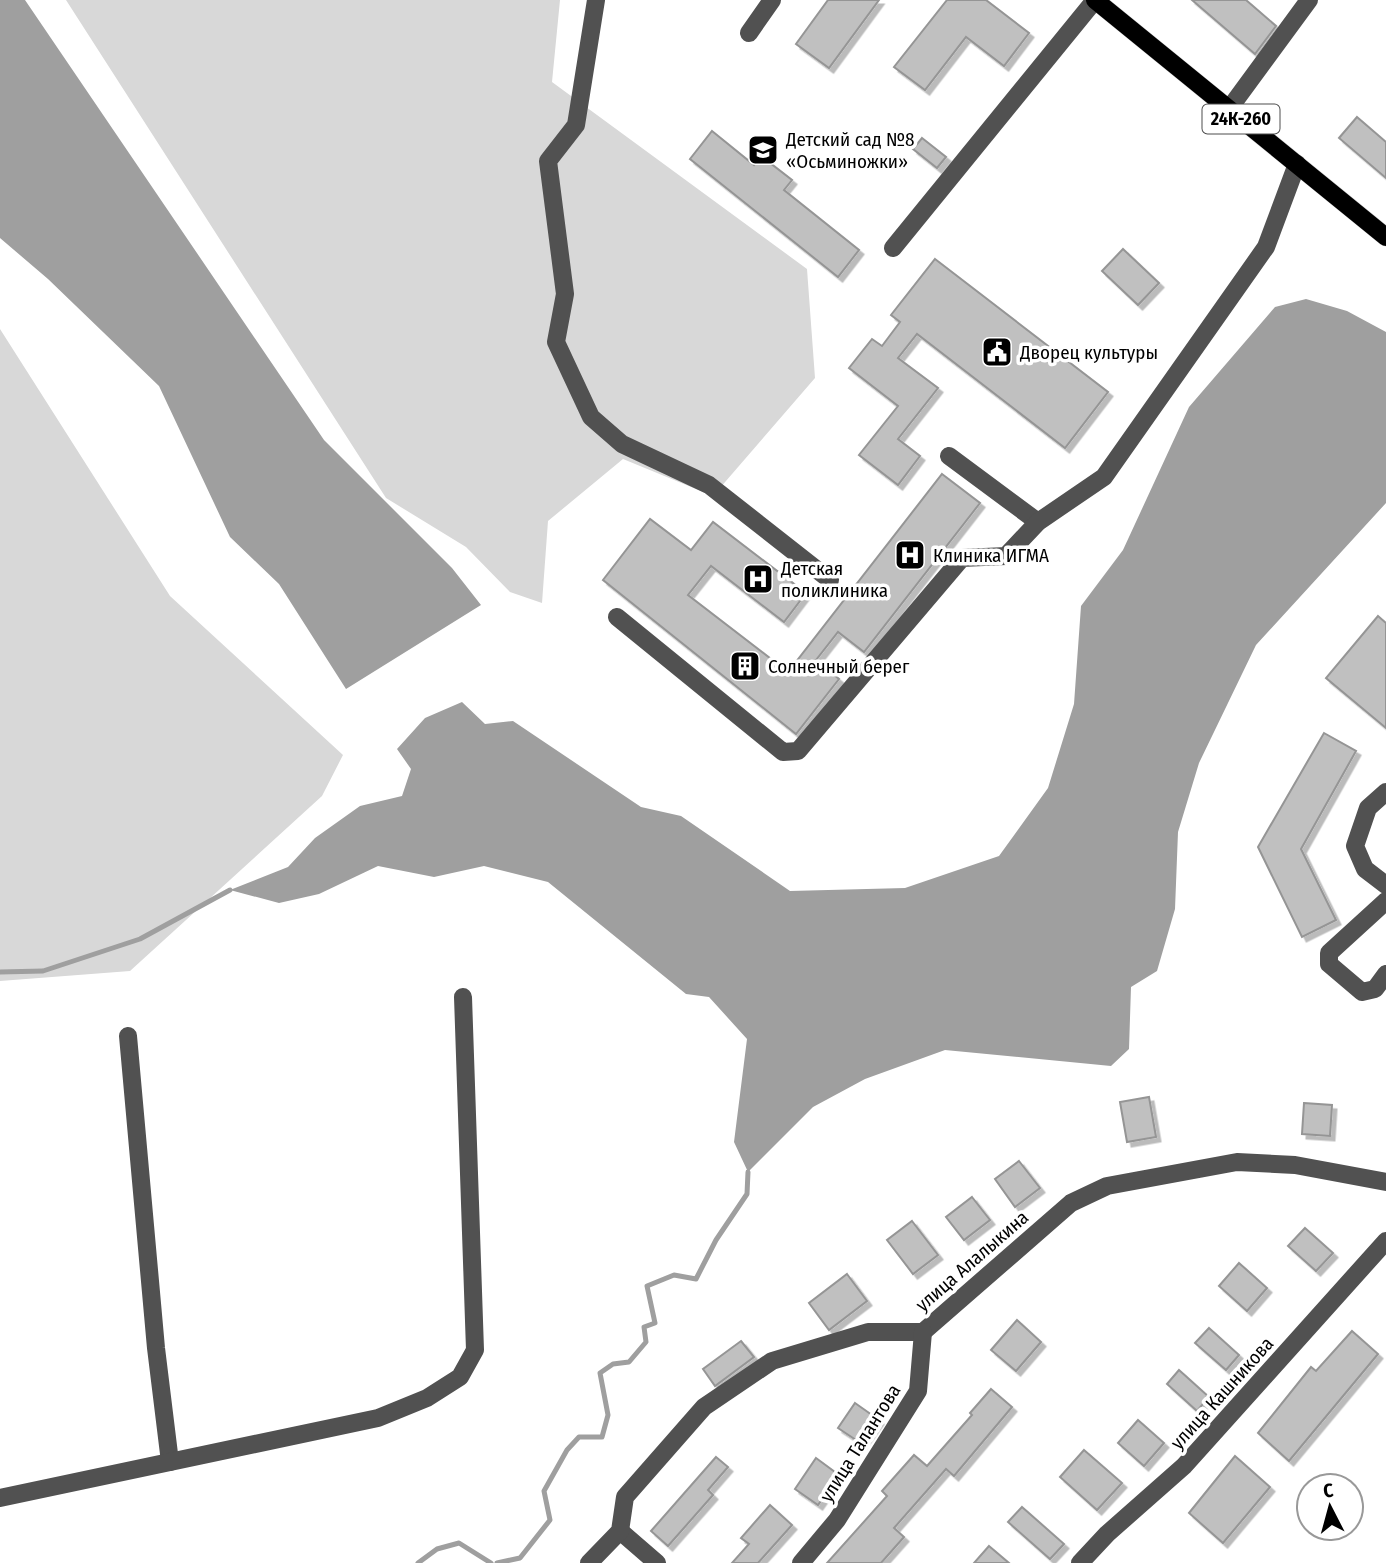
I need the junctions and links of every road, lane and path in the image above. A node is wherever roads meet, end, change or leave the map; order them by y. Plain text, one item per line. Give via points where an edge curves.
1 (596, 0) edge
2 (772, 0) edge
3 (1095, 0) edge
4 (1309, 0) edge
5 (749, 33) dead end
6 (1229, 109) junction
7 (1297, 164) junction
8 (1385, 234) edge
9 (893, 248) dead end
10 (948, 456) dead end
11 (1038, 522) junction
12 (830, 580) dead end
13 (617, 617) dead end
14 (1386, 792) edge
15 (1386, 886) edge
16 (1386, 901) edge
17 (1386, 974) edge
18 (463, 997) dead end
19 (128, 1035) dead end
20 (1386, 1182) edge
21 (1386, 1241) edge
22 (923, 1332) junction
23 (170, 1462) junction
24 (0, 1498) edge
25 (620, 1531) junction
26 (589, 1563) edge
27 (657, 1563) edge
28 (801, 1563) edge
29 (1080, 1563) edge

1 - 12 street via 576,125 548,161 565,294 556,342 591,417 622,444 709,485
2 - 5 street
3 - 6 main road, 24К-260
3 - 9 street
4 - 6 street
6 - 7 main road, 24К-260
7 - 8 main road, 24К-260
7 - 11 street via 1266,247 1104,477
10 - 11 street
11 - 13 street via 1006,556 962,558 798,751 783,752
14 - 15 street via 1368,808 1355,846 1365,869
16 - 17 street via 1329,953 1329,964 1362,992 1374,989
18 - 23 street via 475,1350 460,1377 427,1398 378,1418
19 - 23 street
20 - 22 street, улица Алалыкина via 1295,1165 1237,1162 1107,1186 1071,1203
21 - 29 street, улица Кашникова via 1184,1466
22 - 25 street, улица Алалыкина via 868,1332 772,1361 704,1407 625,1497
22 - 28 street, улица Талантова via 918,1391 837,1520
23 - 24 street
25 - 26 street
25 - 27 street

